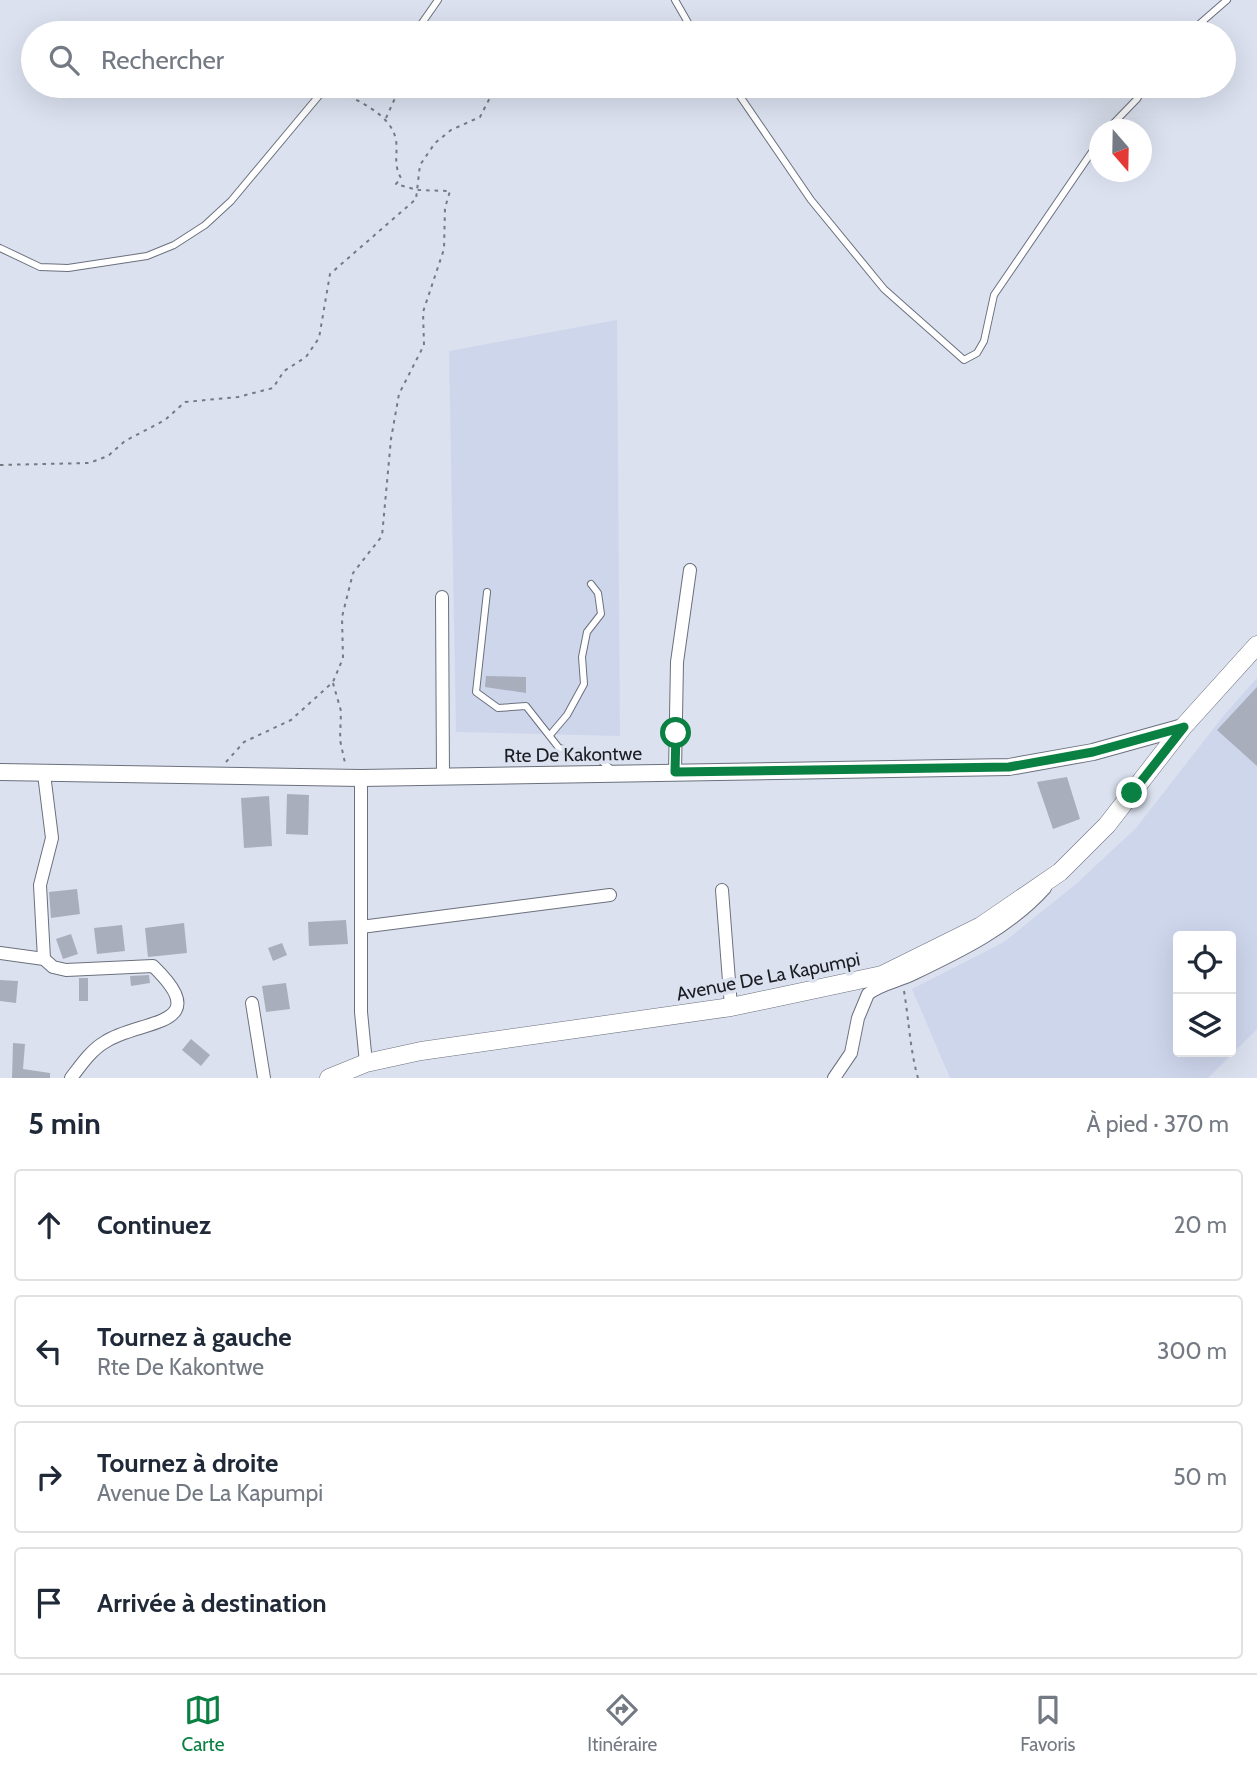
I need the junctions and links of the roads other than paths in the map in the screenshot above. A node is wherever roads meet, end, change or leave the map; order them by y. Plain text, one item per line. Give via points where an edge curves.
1 (438, 0) edge
2 (675, 0) edge
3 (1227, 0) edge
4 (423, 21) edge
5 (687, 21) edge
6 (1203, 21) edge
7 (319, 98) edge
8 (741, 98) edge
9 (1138, 98) edge
10 (1118, 119) edge
11 (1089, 156) edge
12 (0, 248) edge
13 (690, 570) dead end
14 (591, 584) dead end
15 (487, 592) dead end
16 (442, 597) dead end
17 (1257, 645) edge
18 (1184, 727) junction
19 (550, 734) junction
20 (0, 772) edge
21 (675, 772) junction
22 (44, 774) junction
23 (619, 775) junction
24 (443, 777) junction
25 (361, 778) junction
26 (1060, 872) junction
27 (722, 890) dead end
28 (610, 895) dead end
29 (361, 927) junction
30 (0, 953) edge
31 (44, 960) junction
32 (252, 1003) dead end
33 (731, 1007) junction
34 (366, 1063) junction
35 (71, 1078) edge
36 (264, 1078) edge
37 (329, 1078) edge
38 (834, 1078) edge

1 - 4 lane
2 - 5 lane
3 - 6 lane
7 - 12 lane via 231,201 174,246 114,263 68,268 40,267
8 - 11 lane via 811,200 884,289 964,360 977,354 984,341 994,295
9 - 10 lane
13 - 21 street via 677,662
14 - 19 lane via 598,593 601,614 587,632 582,657 584,684
15 - 19 lane via 476,692 498,708 526,706
16 - 24 street
17 - 18 main road, Avenue De La Kapumpi
18 - 21 street, Rte De Kakontwe via 1093,752 1009,767
18 - 26 main road, Avenue De La Kapumpi via 1107,825
19 - 23 lane via 559,748 597,757
20 - 22 street, Rte De Kakontwe
21 - 23 street, Rte De Kakontwe
22 - 25 street, Rte De Kakontwe
22 - 31 street via 52,838 40,885
23 - 24 street, Rte De Kakontwe
24 - 25 street, Rte De Kakontwe
25 - 29 street
26 - 33 main road, Avenue De La Kapumpi via 981,926 881,975
26 - 38 street via 1026,909 997,929 868,994 851,1053
27 - 33 street
28 - 29 street
29 - 34 street
30 - 31 street
31 - 35 street via 66,970 153,966 170,982 177,1000 175,1011 164,1023 104,1042
32 - 36 street
33 - 34 main road, Avenue De La Kapumpi via 421,1051
34 - 37 main road, Avenue De La Kapumpi

